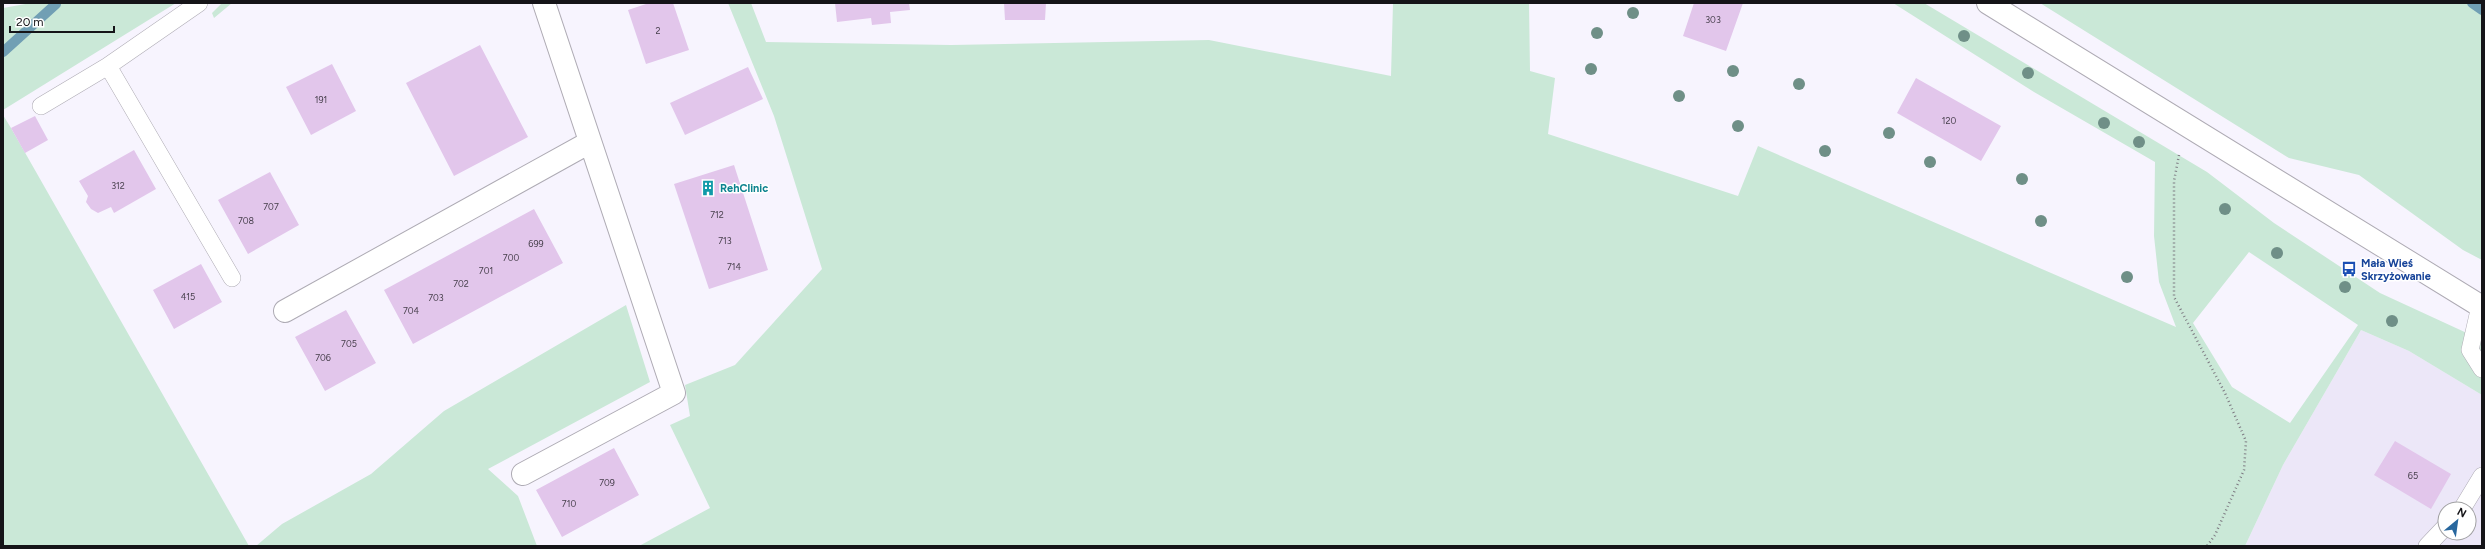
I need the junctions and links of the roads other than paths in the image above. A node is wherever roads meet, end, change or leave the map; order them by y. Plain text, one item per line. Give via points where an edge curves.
1 (199, 3) edge
2 (544, 3) edge
3 (1988, 3) edge
4 (108, 66) junction
5 (41, 106) dead end
6 (590, 142) junction
7 (232, 278) dead end
8 (2481, 307) edge
9 (285, 311) dead end
10 (2482, 369) edge
11 (523, 474) dead end
12 (2482, 476) edge
13 (2467, 501) edge
14 (2437, 535) edge
15 (2427, 546) edge

1 - 4 lane
2 - 6 street
3 - 8 street
4 - 5 lane
4 - 7 lane
6 - 9 street
6 - 11 street via 674,393
8 - 10 lane via 2470,350
12 - 13 lane
14 - 15 lane

